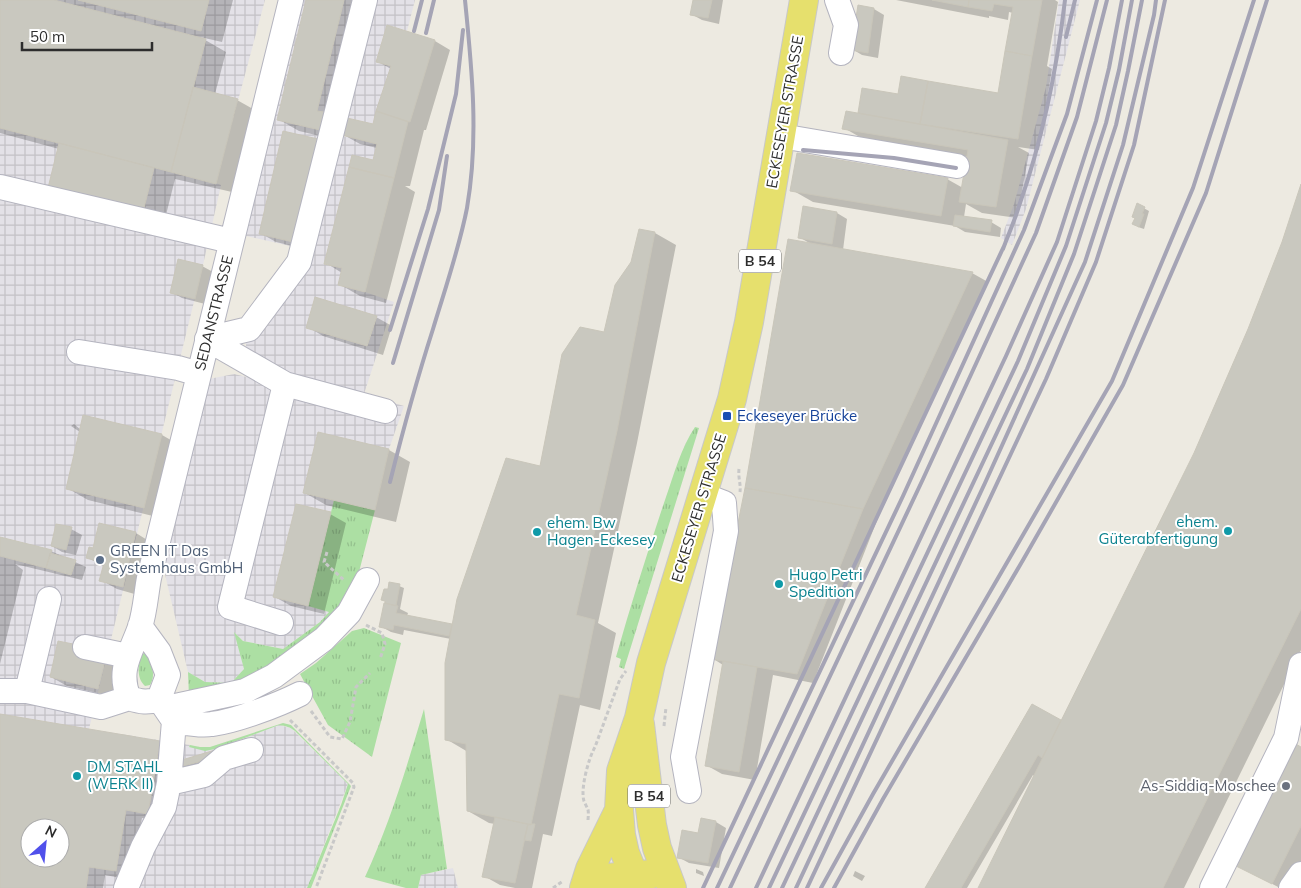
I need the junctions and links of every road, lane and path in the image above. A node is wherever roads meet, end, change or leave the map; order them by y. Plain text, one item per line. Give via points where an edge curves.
1 (291, 0) edge
2 (364, 0) edge
3 (804, 0) edge
4 (837, 0) edge
5 (841, 52) dead end
6 (781, 136) junction
7 (957, 166) dead end
8 (0, 187) edge
9 (232, 241) junction
10 (207, 338) junction
11 (79, 352) dead end
12 (199, 374) junction
13 (285, 384) junction
14 (385, 411) dead end
15 (703, 494) junction
16 (327, 552) dead end
17 (359, 596) junction
18 (49, 599) dead end
19 (281, 623) dead end
20 (140, 626) junction
21 (85, 647) dead end
22 (128, 656) junction
23 (380, 659) dead end
24 (1301, 664) edge
25 (626, 670) dead end
26 (370, 672) dead end
27 (0, 691) edge
28 (26, 691) junction
29 (300, 694) joint
30 (130, 698) junction
31 (168, 714) junction
32 (639, 718) junction
33 (285, 719) dead end
34 (1295, 726) edge
35 (251, 750) dead end
36 (169, 782) junction
37 (689, 791) dead end
38 (589, 808) dead end
39 (619, 810) junction
40 (1301, 874) edge
41 (651, 882) edge
42 (126, 888) edge
43 (316, 888) edge
44 (584, 888) edge
45 (593, 888) edge
46 (1212, 888) edge
47 (1291, 888) edge

1 - 9 street, SEDANSTRASSE
2 - 10 street via 299,262 249,329
3 - 6 main road, ECKESEYER STRASSE / B 54
4 - 5 street via 846,25
6 - 7 street
6 - 15 main road, ECKESEYER STRASSE / B 54 via 749,322 732,398
8 - 9 street
9 - 10 street, SEDANSTRASSE
10 - 12 street, SEDANSTRASSE
10 - 13 street
11 - 12 street
12 - 20 street, SEDANSTRASSE
13 - 14 street
13 - 19 street via 230,607
15 - 32 main road, ECKESEYER STRASSE / B 54 via 651,663
15 - 37 street via 724,503 726,531 683,757
16 - 17 path via 324,562
17 - 23 path via 354,618 382,633 384,644
17 - 31 street via 324,639 274,676 244,691
18 - 28 street
20 - 22 street, SEDANSTRASSE
20 - 31 street via 159,652 168,674
21 - 22 street
22 - 30 street, SEDANSTRASSE via 124,686
24 - 34 street
25 - 38 path via 591,753 583,792
26 - 29 path via 356,687 350,722 342,739 330,737
27 - 28 street
28 - 30 street via 101,707
29 - 31 street via 212,724 194,724
30 - 31 street via 152,702
31 - 36 street
32 - 39 main road, ECKESEYER STRASSE / B 54 via 621,771
32 - 41 main road, ECKESEYER STRASSE / B 54 via 657,848
33 - 43 path via 294,722 354,783
34 - 46 street via 1286,738
35 - 36 street via 224,758 204,775
36 - 42 street via 164,807
39 - 41 main road, ECKESEYER STRASSE / B 54 via 623,844
39 - 44 main road via 590,868
40 - 47 street
41 - 45 main road via 606,878

